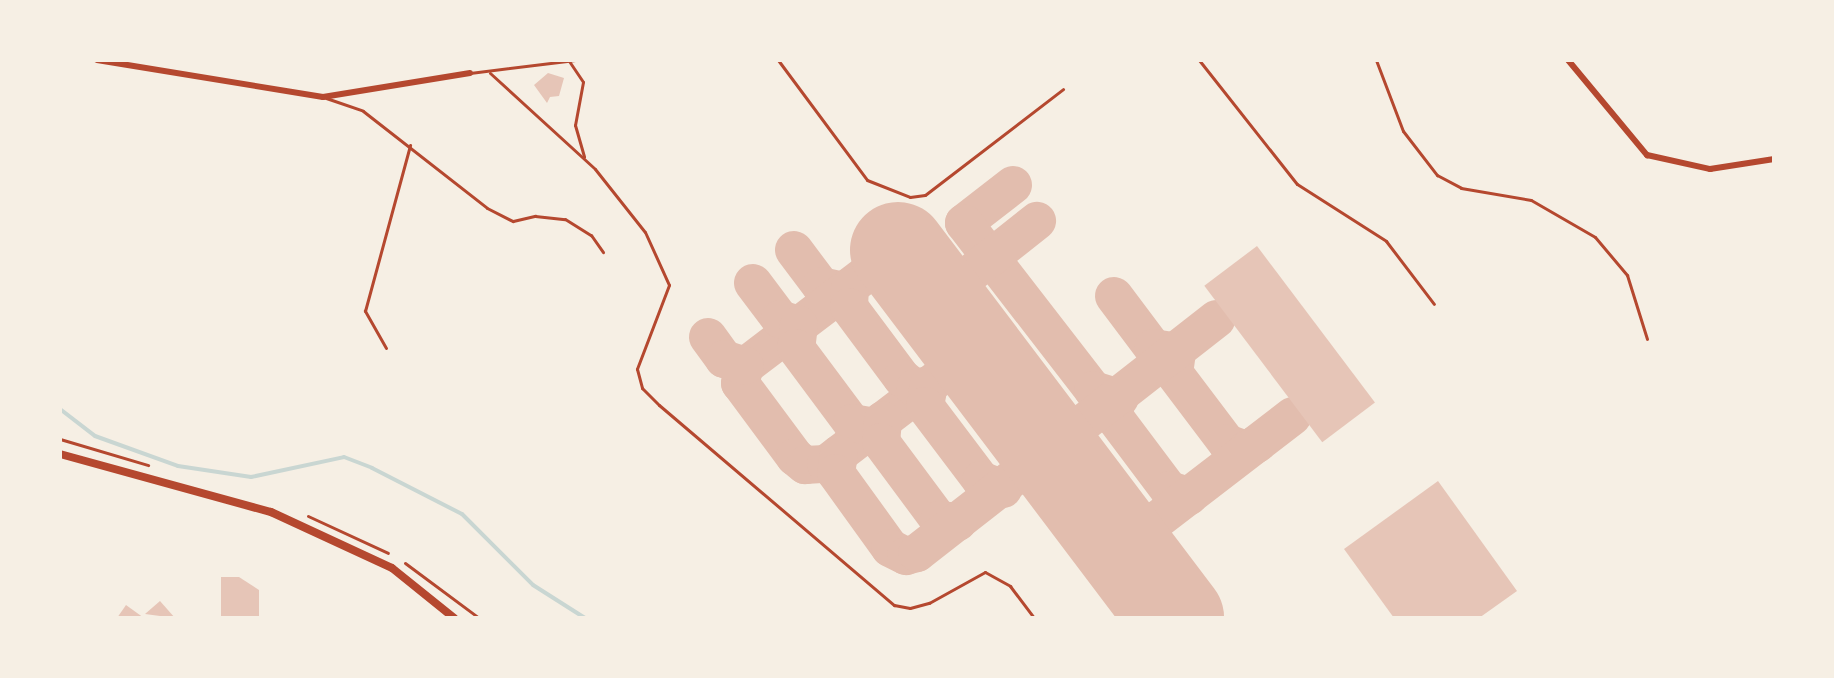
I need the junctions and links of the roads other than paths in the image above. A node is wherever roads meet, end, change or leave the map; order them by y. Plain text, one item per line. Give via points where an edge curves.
1 (97, 60) edge
2 (575, 60) edge
3 (778, 60) edge
4 (1199, 60) edge
5 (1376, 60) edge
6 (1568, 60) edge
7 (569, 61) edge
8 (470, 73) joint
9 (490, 73) junction
10 (1063, 89) dead end
11 (323, 97) junction
12 (410, 145) junction
13 (1774, 159) edge
14 (585, 160) junction
15 (603, 252) dead end
16 (1434, 304) dead end
17 (1647, 339) dead end
18 (386, 348) dead end
19 (60, 454) edge
20 (446, 614) edge
21 (454, 618) edge
22 (1034, 618) edge

1 - 11 street
2 - 7 lane
3 - 10 lane via 867,180 910,197 925,195
4 - 16 lane via 1297,184 1386,241
5 - 17 lane via 1403,131 1437,175 1461,188 1531,200 1595,237 1627,275
6 - 13 street via 1647,155 1710,169
7 - 9 lane
7 - 14 lane via 583,82 575,133
8 - 9 lane
8 - 11 street
9 - 14 lane
11 - 12 lane via 363,111
12 - 15 lane via 487,208 513,221 535,216 565,219 591,235
12 - 18 lane via 365,311
14 - 22 lane via 629,209 669,285 637,369 650,397 894,605 929,603 985,572 1010,586
19 - 20 street via 271,512 392,568
20 - 21 street

